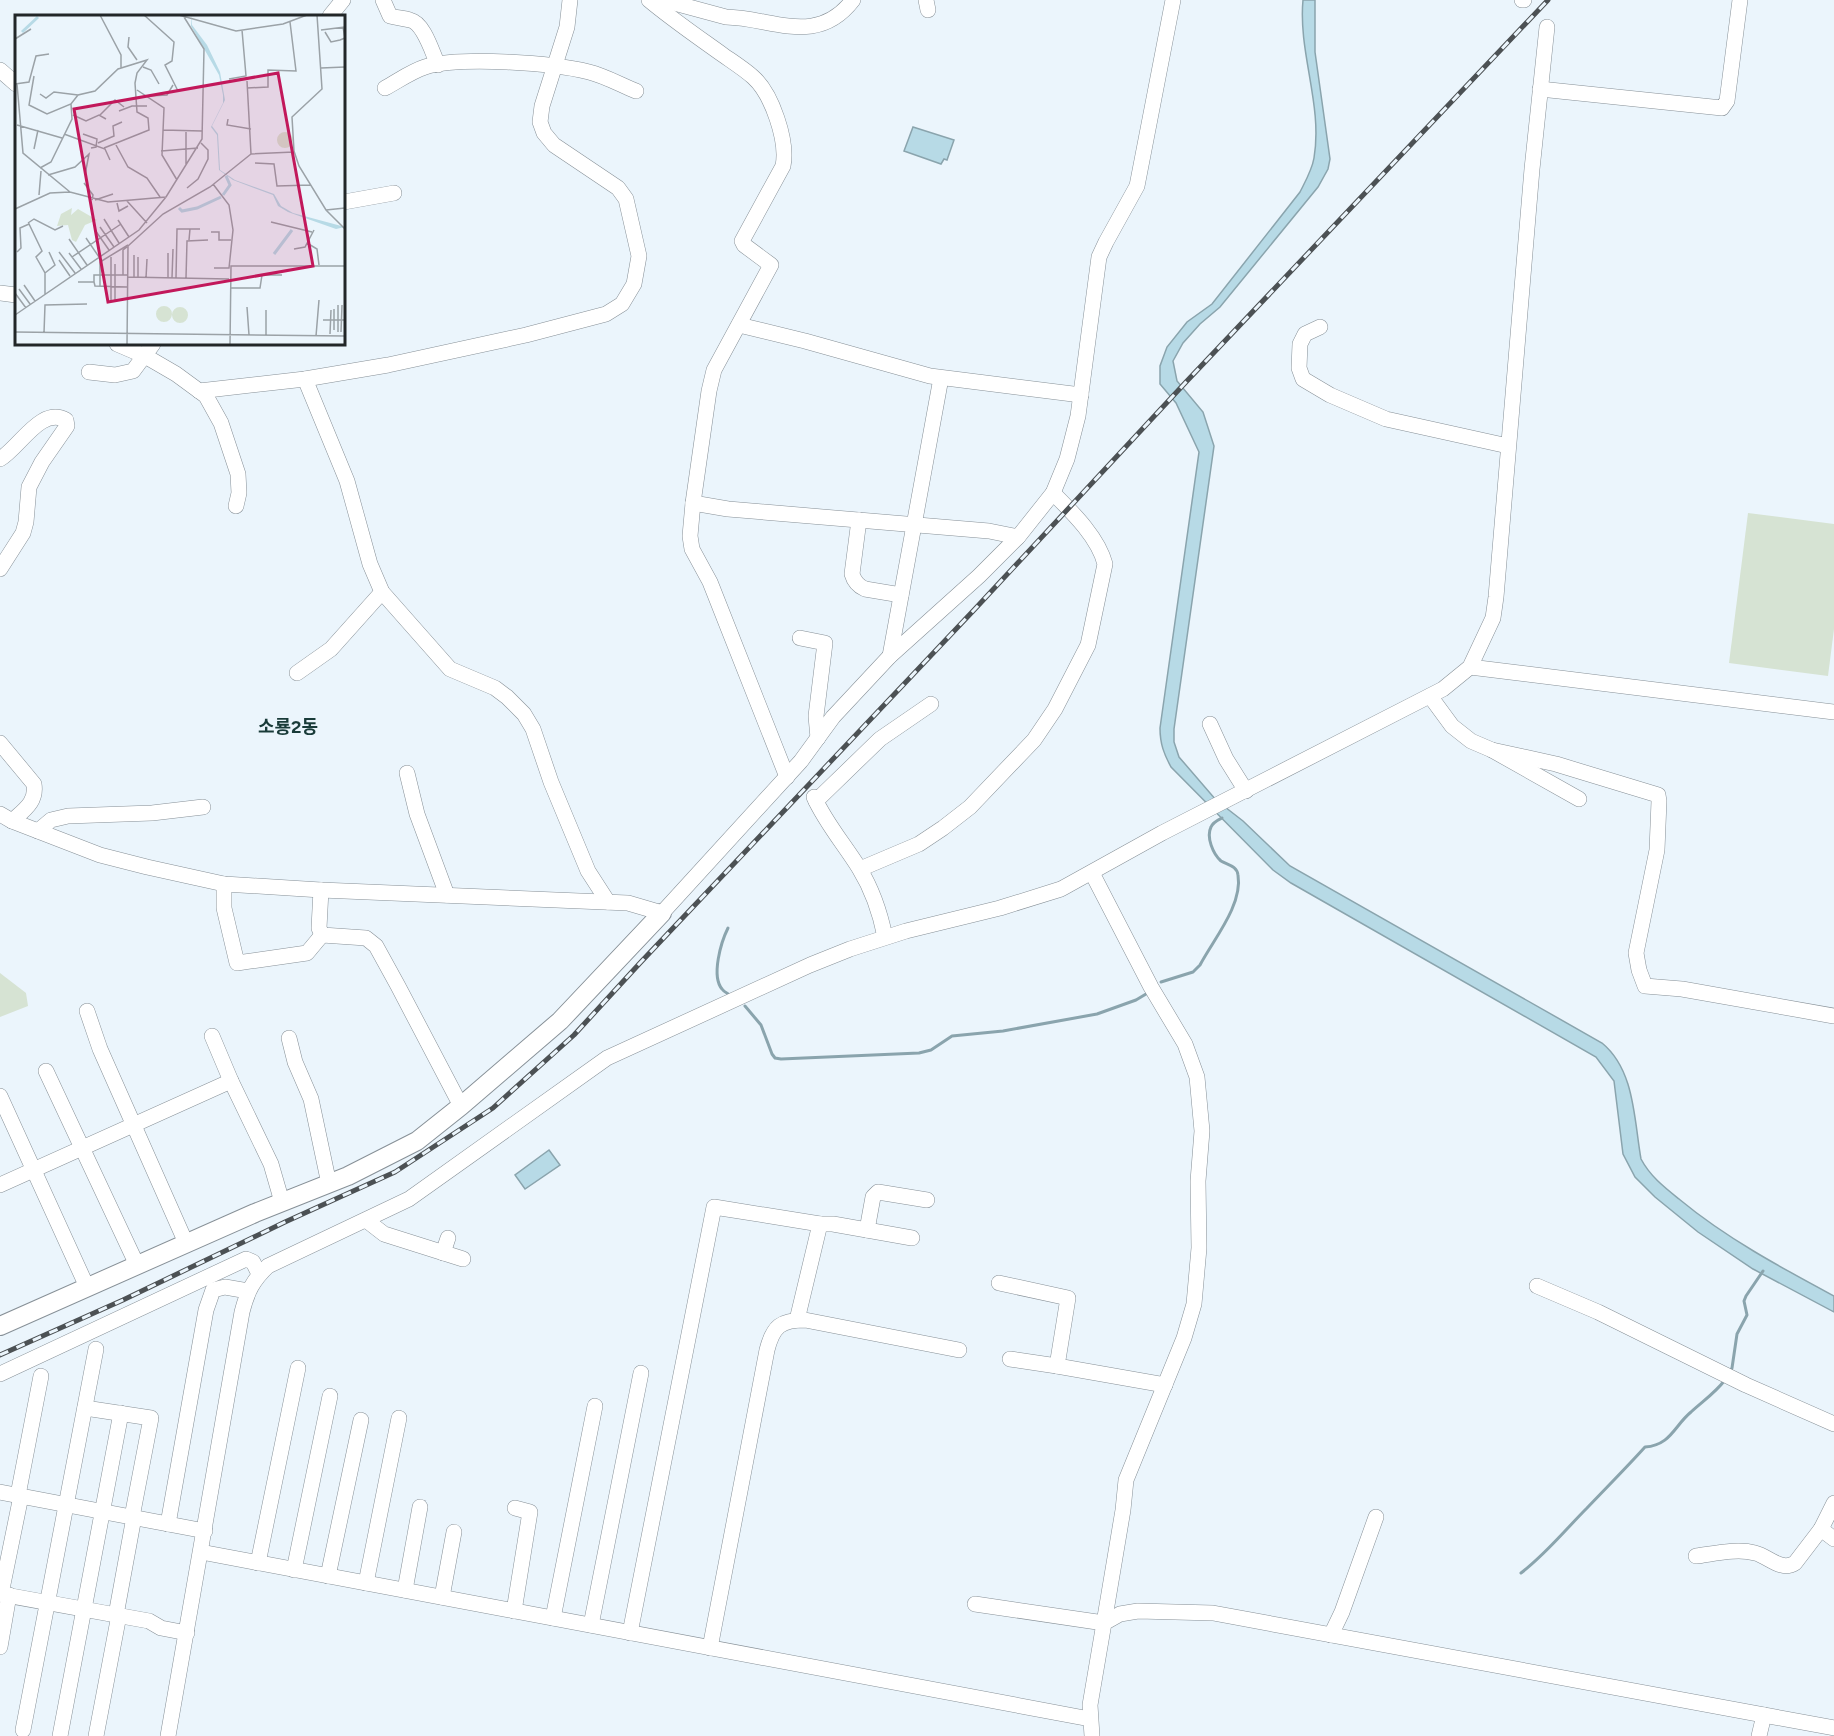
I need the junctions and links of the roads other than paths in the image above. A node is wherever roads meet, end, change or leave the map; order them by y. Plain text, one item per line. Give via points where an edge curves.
1 (343, 0) edge
2 (383, 0) edge
3 (570, 0) edge
4 (649, 0) edge
5 (663, 0) edge
6 (853, 0) edge
7 (1173, 0) edge
8 (1740, 0) edge
9 (331, 15) edge
10 (1547, 27) dead end
11 (438, 65) junction
12 (554, 66) junction
13 (0, 70) edge
14 (15, 83) edge
15 (385, 88) dead end
16 (1540, 89) junction
17 (636, 92) dead end
18 (394, 193) dead end
19 (345, 202) edge
20 (0, 293) edge
21 (15, 295) edge
22 (739, 325) junction
23 (1320, 327) dead end
24 (122, 345) edge
25 (149, 350) edge
26 (89, 372) dead end
27 (941, 378) junction
28 (304, 380) junction
29 (199, 391) junction
30 (1081, 394) junction
31 (1508, 446) junction
32 (0, 459) edge
33 (1053, 493) junction
34 (693, 503) junction
35 (236, 506) dead end
36 (859, 520) junction
37 (913, 525) junction
38 (1018, 537) junction
39 (0, 570) edge
40 (382, 592) junction
41 (901, 594) junction
42 (800, 638) dead end
43 (890, 656) junction
44 (1470, 667) junction
45 (297, 673) dead end
46 (1430, 696) junction
47 (931, 704) dead end
48 (1834, 712) edge
49 (1210, 724) dead end
50 (818, 738) junction
51 (0, 743) edge
52 (1492, 750) junction
53 (407, 773) dead end
54 (788, 777) junction
55 (1246, 791) junction
56 (1579, 799) dead end
57 (203, 807) dead end
58 (6, 818) edge
59 (38, 831) junction
60 (860, 869) junction
61 (1092, 873) junction
62 (224, 884) junction
63 (321, 890) junction
64 (447, 895) junction
65 (608, 902) junction
66 (662, 913) junction
67 (322, 935) junction
68 (885, 937) junction
69 (87, 1011) dead end
70 (1834, 1016) edge
71 (212, 1036) dead end
72 (289, 1038) dead end
73 (46, 1071) dead end
74 (231, 1081) junction
75 (0, 1096) edge
76 (461, 1106) junction
77 (133, 1125) junction
78 (83, 1148) junction
79 (34, 1170) junction
80 (328, 1184) junction
81 (0, 1185) edge
82 (927, 1200) dead end
83 (282, 1202) junction
84 (366, 1220) junction
85 (820, 1224) junction
86 (867, 1230) junction
87 (912, 1238) dead end
88 (186, 1243) junction
89 (464, 1259) dead end
90 (137, 1265) junction
91 (259, 1274) junction
92 (999, 1283) dead end
93 (1537, 1286) dead end
94 (87, 1287) junction
95 (248, 1291) junction
96 (797, 1320) junction
97 (0, 1326) edge
98 (96, 1349) dead end
99 (959, 1350) dead end
100 (1010, 1359) dead end
101 (1057, 1366) junction
102 (298, 1368) dead end
103 (641, 1373) dead end
104 (0, 1374) edge
105 (41, 1376) dead end
106 (1165, 1385) junction
107 (330, 1396) dead end
108 (595, 1406) dead end
109 (86, 1408) junction
110 (121, 1413) junction
111 (399, 1418) dead end
112 (360, 1420) dead end
113 (1834, 1424) edge
114 (0, 1492) edge
115 (19, 1496) junction
116 (1834, 1503) edge
117 (67, 1505) junction
118 (420, 1507) dead end
119 (515, 1508) dead end
120 (103, 1511) junction
121 (133, 1517) junction
122 (1376, 1517) dead end
123 (168, 1524) junction
124 (1821, 1529) junction
125 (205, 1531) junction
126 (454, 1532) dead end
127 (1834, 1539) edge
128 (201, 1552) junction
129 (1696, 1556) dead end
130 (258, 1563) junction
131 (294, 1570) junction
132 (328, 1576) junction
133 (366, 1583) junction
134 (405, 1590) junction
135 (3, 1594) edge
136 (442, 1597) junction
137 (49, 1602) junction
138 (975, 1604) dead end
139 (83, 1609) junction
140 (514, 1611) junction
141 (117, 1615) junction
142 (553, 1618) junction
143 (1104, 1623) junction
144 (591, 1625) junction
145 (187, 1633) junction
146 (630, 1633) junction
147 (1331, 1635) junction
148 (0, 1647) edge
149 (710, 1648) junction
150 (1764, 1715) junction
151 (1090, 1719) junction
152 (1834, 1728) edge
153 (23, 1730) dead end
154 (60, 1736) edge
155 (96, 1736) edge
156 (168, 1736) edge
157 (1092, 1736) edge
158 (1759, 1736) edge

1 - 9 street
2 - 11 street via 390,16 421,26
3 - 12 street via 567,27
4 - 22 street via 755,78 770,101 781,134 783,166 742,241 771,266
5 - 6 street via 726,17 801,28 826,23
7 - 30 street via 1137,186 1100,257
8 - 16 street via 1727,101 1722,108
10 - 16 street
11 - 12 street
11 - 15 street via 424,67
12 - 17 street via 590,72
12 - 28 street via 542,106 540,122 544,133 554,145 618,188 626,199 639,256 634,284 622,304 606,314 526,335
13 - 14 street
16 - 31 street
18 - 19 street
20 - 21 street
22 - 27 street
22 - 34 street via 714,370
23 - 31 street via 1305,334 1300,344 1299,368 1303,379 1386,419
24 - 25 street
25 - 26 street via 132,371 115,375
25 - 29 street
27 - 30 street
27 - 37 street
28 - 29 street
28 - 40 street via 347,481 370,564
29 - 35 street via 221,423 231,451 238,474
30 - 33 street via 1067,459
31 - 44 street via 1493,618
32 - 39 street via 38,423 49,417 66,420 67,426 29,487 23,533
33 - 38 street
33 - 60 street via 1092,539 1105,564 1088,645 1034,740 970,807 920,844
34 - 36 street
34 - 54 street via 692,549 710,582
36 - 37 street
36 - 41 street via 854,580 860,587
37 - 38 street
37 - 41 street
38 - 43 street
40 - 45 street via 330,649
40 - 65 street via 450,669 495,688 524,714 588,871
41 - 43 street
42 - 50 street via 825,643 816,716
43 - 50 street via 832,717
44 - 46 street
44 - 48 street
46 - 52 street via 1452,726 1471,741
46 - 55 street
47 - 60 street via 880,739 815,799
49 - 55 street
50 - 54 street
51 - 58 street via 34,784 35,792 28,806
52 - 56 street
52 - 70 street via 1556,764 1658,795 1657,849 1636,953 1645,986
53 - 64 street via 417,814
54 - 66 street
55 - 61 street
57 - 59 street via 68,816 51,820
58 - 59 street
59 - 62 street via 100,855
60 - 68 street via 875,898
61 - 68 street via 1035,898
61 - 106 street via 1185,1044 1201,1102 1199,1248 1194,1304
62 - 63 street
62 - 67 street via 224,908 237,963 307,953
63 - 64 street
63 - 67 street
64 - 65 street
65 - 66 street via 628,903
66 - 76 main road via 560,1021
67 - 76 street via 366,938 376,946
68 - 84 street via 810,965 607,1058 409,1199
69 - 77 street
71 - 74 street
72 - 80 street via 311,1100
73 - 78 street
74 - 77 street
74 - 83 street via 271,1164
75 - 79 street
76 - 80 main road via 417,1140
77 - 78 street
77 - 88 street
78 - 79 street
78 - 90 street
79 - 81 street
79 - 94 street
80 - 83 main road
82 - 86 street via 878,1192 873,1197
83 - 88 main road
84 - 89 street via 384,1234 445,1246
84 - 91 street via 268,1266
85 - 86 street
85 - 96 street
85 - 146 street via 714,1207
86 - 87 street
88 - 90 main road
90 - 94 main road
91 - 95 street
91 - 104 street via 253,1262 246,1259
92 - 101 street via 1068,1298
93 - 113 street
94 - 97 main road
95 - 123 street via 225,1287 213,1290 206,1310
95 - 125 street
96 - 99 street
96 - 149 street via 779,1325 770,1337
98 - 109 street
100 - 101 street
101 - 106 street
102 - 130 street
103 - 144 street
105 - 115 street
106 - 143 street via 1126,1480
107 - 131 street
108 - 142 street
109 - 110 street
109 - 117 street
110 - 120 street
110 - 121 street via 151,1418
111 - 133 street
112 - 132 street
114 - 115 street
115 - 117 street
115 - 135 street
116 - 124 street
117 - 120 street
117 - 137 street
118 - 134 street
119 - 140 street via 530,1512
120 - 121 street
120 - 139 street
121 - 123 street
121 - 141 street
122 - 147 street
123 - 125 street
124 - 127 street
124 - 129 street via 1791,1566 1742,1551
125 - 128 street
126 - 136 street
128 - 130 street
128 - 145 street
130 - 131 street
131 - 132 street
132 - 133 street
133 - 134 street
134 - 136 street
135 - 137 street
135 - 148 street
136 - 140 street
137 - 139 street
137 - 153 street
138 - 143 street
139 - 141 street
139 - 154 street
140 - 142 street
141 - 145 street
141 - 155 street
142 - 144 street
143 - 147 street via 1120,1614 1138,1611 1213,1613
143 - 151 street
144 - 146 street
145 - 156 street
146 - 149 street
147 - 150 street
149 - 151 street
150 - 152 street
150 - 158 street
151 - 157 street

